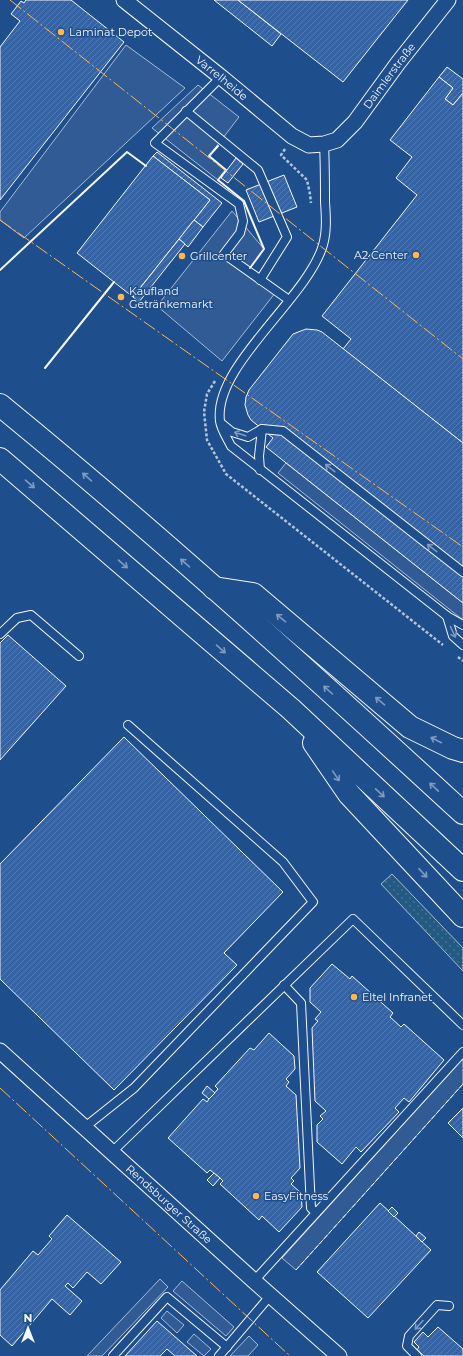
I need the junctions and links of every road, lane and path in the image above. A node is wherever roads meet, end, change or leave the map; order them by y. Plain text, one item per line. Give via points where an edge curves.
1 (124, 0) edge
2 (448, 0) edge
3 (221, 77) junction
4 (186, 111) junction
5 (292, 136) junction
6 (324, 144) junction
7 (311, 208) dead end
8 (260, 280) junction
9 (289, 300) junction
10 (218, 376) dead end
11 (0, 405) edge
12 (220, 422) junction
13 (262, 429) junction
14 (0, 459) edge
15 (260, 470) junction
16 (463, 572) edge
17 (214, 588) junction
18 (447, 616) junction
19 (463, 625) edge
20 (0, 634) edge
21 (463, 645) edge
22 (444, 646) dead end
23 (79, 656) dead end
24 (457, 656) dead end
25 (463, 661) edge
26 (291, 709) junction
27 (128, 725) dead end
28 (463, 752) edge
29 (463, 813) edge
30 (463, 870) edge
31 (463, 916) edge
32 (284, 985) junction
33 (463, 1025) edge
34 (0, 1051) edge
35 (463, 1052) edge
36 (85, 1127) junction
37 (112, 1152) junction
38 (316, 1213) junction
39 (254, 1281) junction
40 (270, 1296) junction
41 (448, 1306) dead end
42 (227, 1347) junction
43 (333, 1354) edge
44 (113, 1356) edge
45 (219, 1356) edge
46 (417, 1356) edge

1 - 3 street, Varrelheide
2 - 6 street, Daimlerstraße via 355,122 337,140
3 - 4 lane
3 - 5 street, Varrelheide
4 - 8 lane via 258,170 287,237
4 - 8 lane via 155,143 239,204 243,220 240,233 224,254
5 - 6 street, Varrelheide via 309,145
5 - 7 path via 281,156 307,180
6 - 9 lane via 324,244 313,269
8 - 9 lane
9 - 12 lane via 236,368 220,407
10 - 22 path via 207,394 204,412 207,440 226,474
17 -> 11 highway
13 -> 12 lane via 248,437 232,432
12 - 15 lane via 231,446
13 - 15 lane
16 -> 13 lane via 283,431
14 -> 26 highway
15 - 18 lane
28 -> 17 highway via 410,727 253,594
29 -> 17 highway
18 - 19 lane
18 -> 21 lane via 453,636
20 - 23 lane via 17,618 31,615
24 - 25 path
26 -> 30 highway
26 -> 31 highway via 349,794
27 - 36 lane via 283,862 313,902 134,1088
32 - 33 lane via 353,919
32 - 37 lane
32 - 38 lane via 301,1002 311,1208
34 - 36 street, Rendsburger Straße
35 - 38 lane
36 - 37 street, Rendsburger Straße
37 - 39 street, Rendsburger Straße
38 - 39 lane
39 - 40 street, Rendsburger Straße
40 - 42 lane
40 - 43 street, Rendsburger Straße
41 -> 46 lane via 437,1305 409,1336 407,1346
42 - 44 lane via 167,1297
42 - 45 lane

